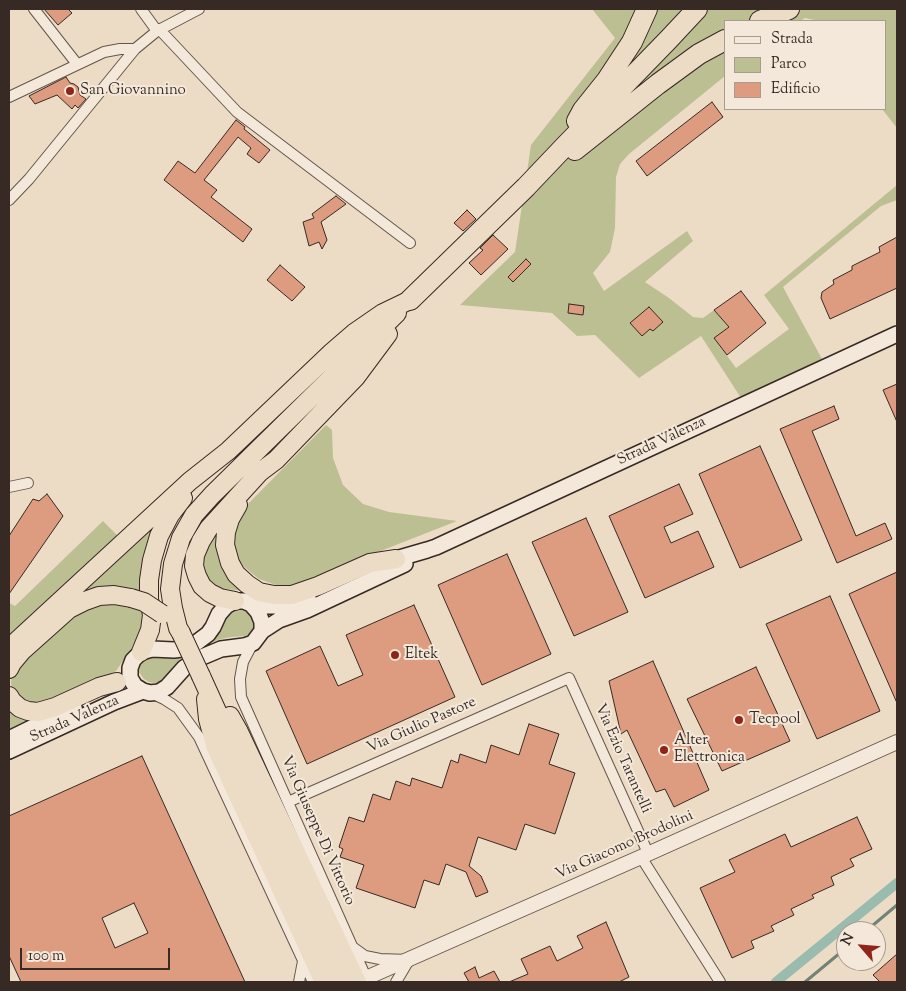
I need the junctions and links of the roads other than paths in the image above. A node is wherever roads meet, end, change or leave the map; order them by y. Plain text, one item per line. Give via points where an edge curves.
1 (34, 9) edge
2 (141, 9) edge
3 (198, 9) edge
4 (647, 9) edge
5 (697, 9) edge
6 (789, 9) edge
7 (762, 20) edge
8 (158, 30) junction
9 (724, 41) edge
10 (134, 49) junction
11 (77, 64) junction
12 (9, 97) edge
13 (565, 146) junction
14 (526, 187) junction
15 (9, 200) edge
16 (410, 243) dead end
17 (410, 300) junction
18 (897, 334) edge
19 (228, 451) junction
20 (276, 460) junction
21 (28, 483) dead end
22 (9, 487) edge
23 (427, 550) junction
24 (396, 559) junction
25 (243, 602) junction
26 (179, 630) junction
27 (258, 637) junction
28 (9, 648) edge
29 (141, 652) junction
30 (130, 668) junction
31 (9, 669) edge
32 (569, 678) joint
33 (203, 681) junction
34 (117, 682) junction
35 (146, 692) junction
36 (9, 696) edge
37 (9, 739) edge
38 (897, 742) edge
39 (9, 751) edge
40 (288, 802) junction
41 (644, 855) junction
42 (352, 946) junction
43 (303, 960) junction
44 (409, 960) junction
45 (361, 981) edge
46 (299, 982) edge
47 (313, 982) edge
48 (324, 982) edge
49 (340, 982) edge
50 (396, 982) edge
51 (720, 982) edge

1 - 11 street
2 - 8 street
3 - 8 street
4 - 13 highway via 632,42 583,110
5 - 13 highway
6 - 7 highway
8 - 10 street
8 - 16 street via 237,112
9 - 14 highway via 699,54 658,84
10 - 11 street via 104,52
10 - 15 street
11 - 12 street
13 - 14 highway
14 - 17 highway
17 - 19 highway via 383,313 332,352
17 - 20 highway via 356,377
17 - 26 highway via 194,515 181,538 173,564 170,589
18 - 23 main road, Strada Valenza
19 - 28 highway via 190,481
19 - 29 highway via 184,496 160,536 149,580 150,630
20 - 24 highway via 238,505 226,532 225,545 230,563 246,584 259,592 292,595 370,563
20 - 25 highway via 260,472 209,528 195,555 194,566 202,586 220,598
21 - 22 street
23 - 24 main road, Strada Valenza
23 - 27 main road, Strada Valenza via 400,568 279,620
24 - 25 main road, Strada Valenza via 283,606
25 - 27 main road via 258,612 262,622
25 - 29 main road via 226,606 208,634 192,646 182,650
26 - 31 highway, bridge via 144,602 114,595 99,596 69,609 22,651
26 - 33 highway, bridge
27 - 35 main road, Strada Valenza via 244,646 222,649 202,657 184,668 159,692
27 - 40 street, Via Giuseppe Di Vittorio via 243,662 241,697
29 - 30 main road, Strada Valenza
30 - 34 main road, Strada Valenza
30 - 35 main road via 130,678
32 - 40 street, Via Giulio Pastore
32 - 41 street, Via Ezio Tarantelli
33 - 45 highway via 225,707 240,732
33 - 48 highway via 216,748
33 - 49 highway
34 - 36 highway via 38,712 20,708
34 - 37 main road, Strada Valenza via 96,697
35 - 39 main road, Strada Valenza via 114,702
35 - 43 street via 178,708 199,736
38 - 41 street, Via Giacomo Brodolini
40 - 42 street, Via Giuseppe Di Vittorio
41 - 44 street, Via Giacomo Brodolini
41 - 51 street, Via Ezio Tarantelli
42 - 44 street via 365,956
42 - 45 street, Via Giuseppe Di Vittorio
43 - 46 street
43 - 47 street
44 - 45 street, Via Giacomo Brodolini
44 - 50 street

